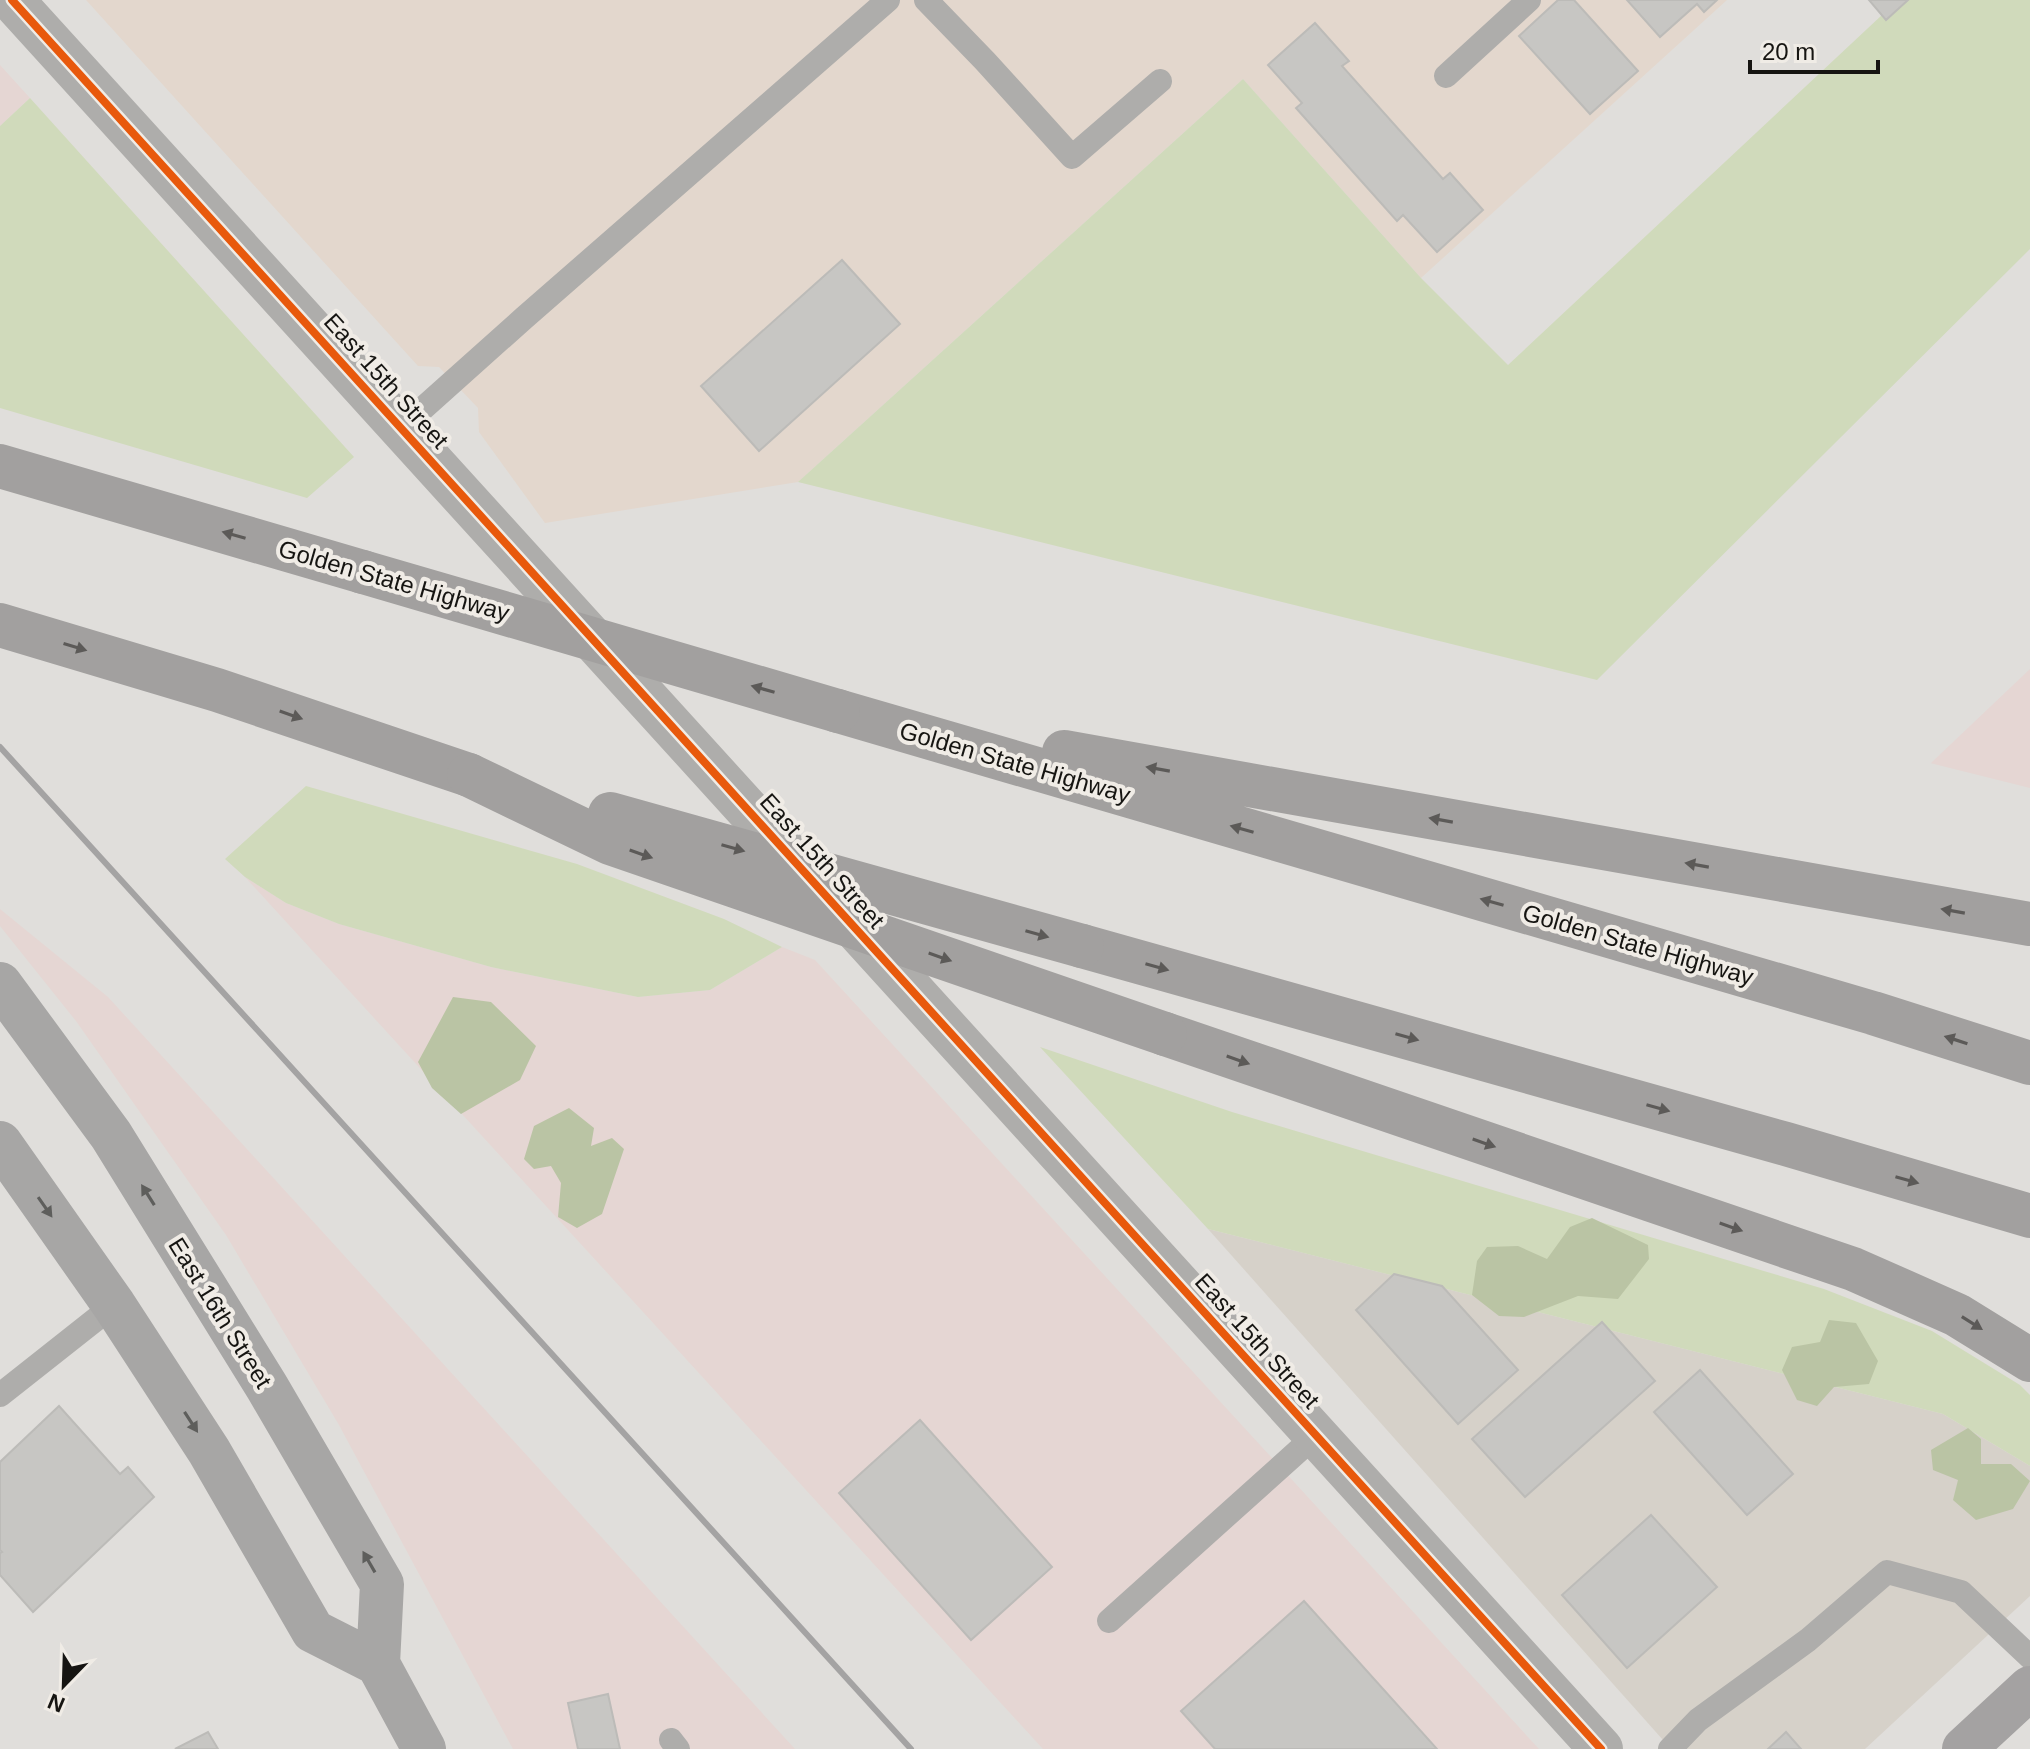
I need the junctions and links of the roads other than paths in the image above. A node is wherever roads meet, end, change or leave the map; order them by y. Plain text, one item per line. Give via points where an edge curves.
1 (12, 0) edge
2 (888, 0) edge
3 (926, 0) edge
4 (1529, 0) edge
5 (1446, 76) dead end
6 (1160, 81) dead end
7 (401, 428) junction
8 (0, 466) edge
9 (0, 625) edge
10 (838, 711) junction
11 (469, 775) junction
12 (2030, 924) edge
13 (0, 984) edge
14 (2030, 1063) edge
15 (0, 1143) edge
16 (2030, 1216) edge
17 (114, 1305) junction
18 (2030, 1360) edge
19 (0, 1395) edge
20 (1316, 1435) junction
21 (1109, 1621) dead end
22 (2030, 1657) edge
23 (378, 1664) junction
24 (2030, 1688) edge
25 (424, 1749) edge
26 (1601, 1749) edge
27 (1670, 1749) edge
28 (1964, 1749) edge

1 - 7 street, East 15th Street
2 - 7 lane
3 - 6 lane via 1072,157
4 - 5 lane
7 - 20 street, East 15th Street
10 -> 8 highway, Golden State Highway, bridge
9 -> 11 highway via 217,690
12 -> 10 highway
14 -> 10 highway, Golden State Highway
11 -> 16 highway, bridge
11 -> 18 highway, bridge via 610,843 1853,1269 1957,1315
23 -> 13 main road, East 16th Street via 382,1584 111,1135
15 -> 17 main road
17 - 19 lane
17 -> 23 main road via 209,1451 313,1631
20 - 21 lane
20 - 26 street, East 15th Street
22 - 27 lane via 1961,1592 1887,1572 1808,1640 1698,1720
23 - 25 main road
24 - 28 main road

